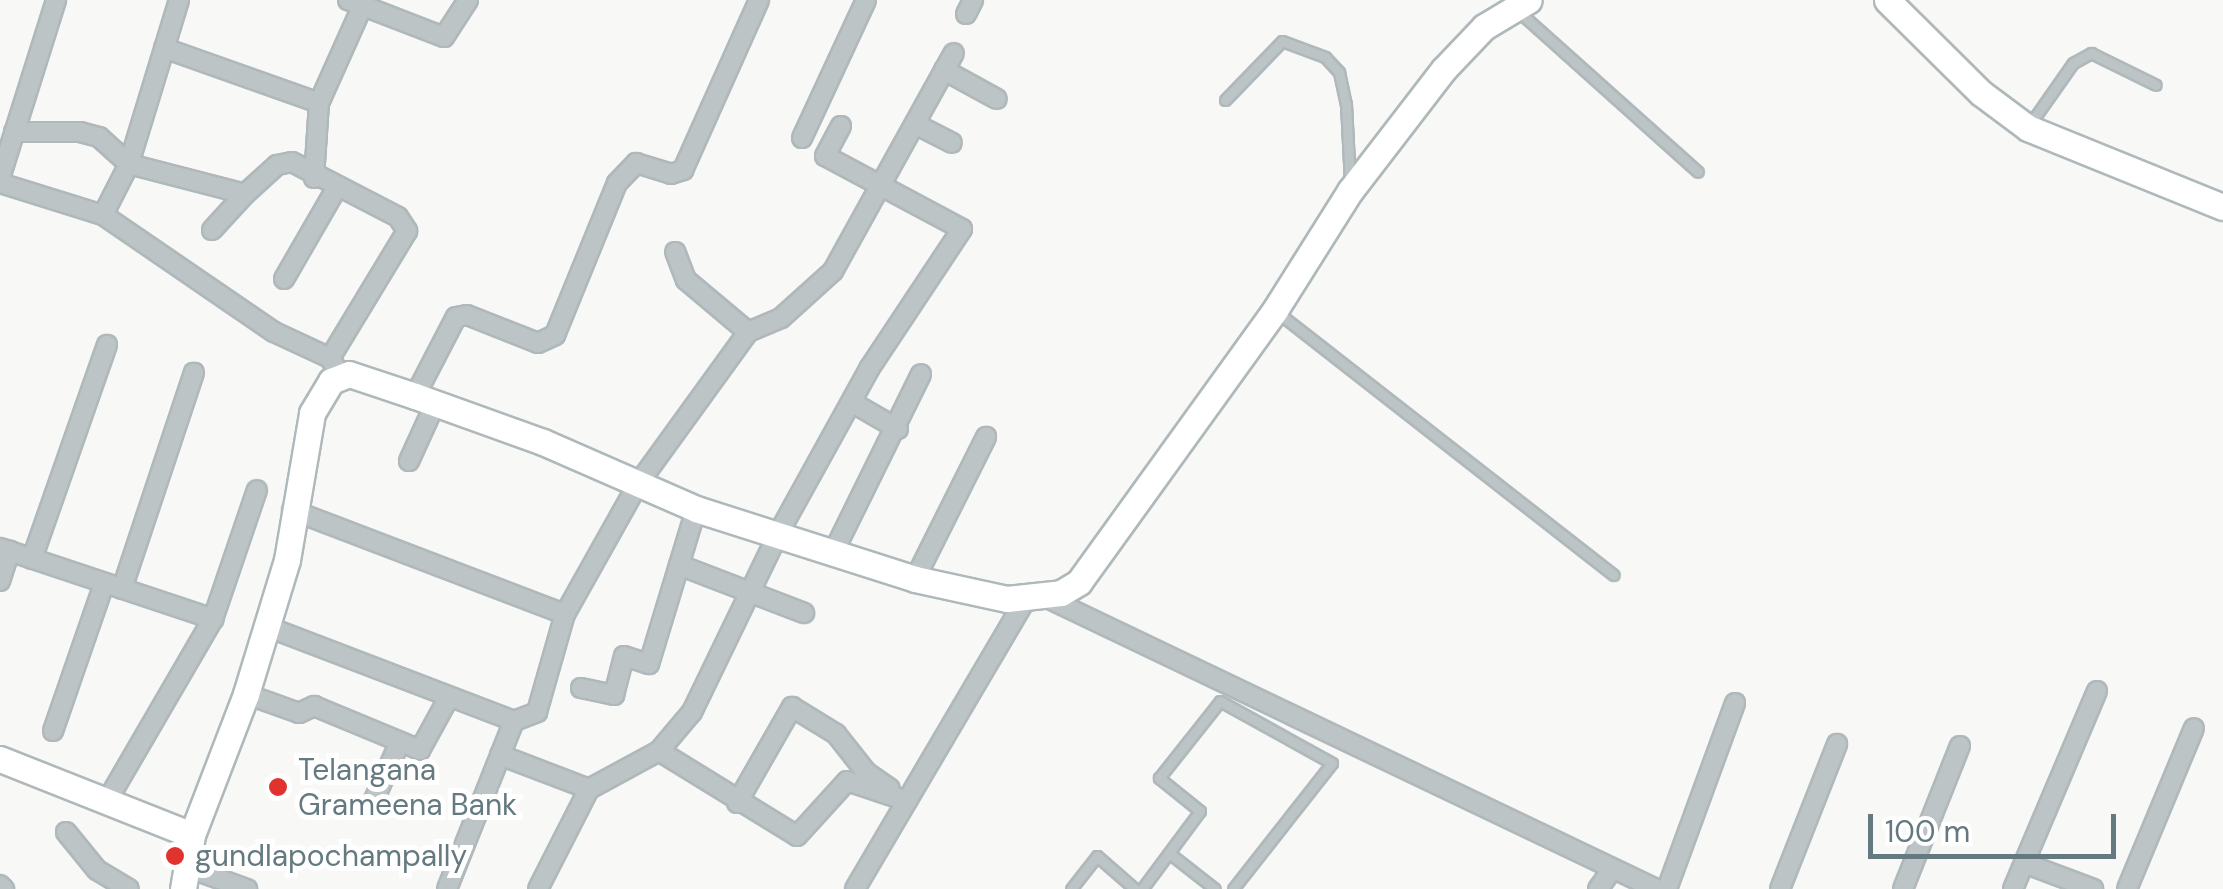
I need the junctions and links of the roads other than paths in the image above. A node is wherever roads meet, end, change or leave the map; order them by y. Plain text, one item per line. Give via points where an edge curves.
1 (56, 0) edge
2 (179, 0) edge
3 (468, 0) edge
4 (759, 0) edge
5 (866, 0) edge
6 (1887, 0) edge
7 (359, 2) edge
8 (1522, 5) edge
9 (164, 48) junction
10 (2156, 85) dead end
11 (998, 99) dead end
12 (1225, 100) dead end
13 (319, 103) junction
14 (917, 125) junction
15 (841, 126) dead end
16 (2028, 128) junction
17 (14, 132) junction
18 (802, 138) dead end
19 (952, 144) dead end
20 (129, 164) junction
21 (1698, 172) dead end
22 (314, 178) junction
23 (0, 181) edge
24 (336, 188) junction
25 (881, 191) junction
26 (1350, 191) junction
27 (244, 194) junction
28 (2223, 207) edge
29 (103, 215) junction
30 (212, 230) dead end
31 (675, 252) dead end
32 (284, 280) dead end
33 (1275, 310) junction
34 (748, 332) junction
35 (107, 345) dead end
36 (335, 366) junction
37 (194, 373) dead end
38 (922, 374) dead end
39 (425, 400) junction
40 (853, 403) junction
41 (898, 429) junction
42 (986, 437) dead end
43 (408, 462) dead end
44 (638, 484) junction
45 (257, 490) dead end
46 (696, 509) junction
47 (292, 510) junction
48 (777, 536) junction
49 (5, 550) edge
50 (834, 551) junction
51 (32, 558) junction
52 (679, 565) junction
53 (1614, 575) dead end
54 (915, 579) junction
55 (0, 580) edge
56 (113, 586) junction
57 (749, 590) junction
58 (1035, 599) junction
59 (804, 613) dead end
60 (566, 614) junction
61 (212, 618) junction
62 (268, 627) junction
63 (581, 688) dead end
64 (2097, 690) dead end
65 (246, 694) junction
66 (449, 697) junction
67 (1736, 703) dead end
68 (1255, 710) junction
69 (514, 721) junction
70 (2194, 728) dead end
71 (52, 732) dead end
72 (399, 744) junction
73 (1837, 744) dead end
74 (1960, 746) dead end
75 (659, 751) junction
76 (500, 754) junction
77 (0, 759) edge
78 (589, 788) junction
79 (907, 801) junction
80 (108, 802) junction
81 (374, 802) dead end
82 (737, 802) junction
83 (66, 832) dead end
84 (192, 835) junction
85 (1169, 853) junction
86 (2024, 862) junction
87 (1611, 871) junction
88 (186, 878) edge
89 (449, 885) edge
90 (128, 889) edge
91 (247, 889) edge
92 (470, 889) edge
93 (538, 889) edge
94 (855, 889) edge
95 (1072, 889) edge
96 (1138, 889) edge
97 (1215, 889) edge
98 (1233, 889) edge
99 (1598, 889) edge
100 (1656, 889) edge
101 (1667, 889) edge
102 (1780, 889) edge
103 (1904, 889) edge
104 (2014, 889) edge
105 (2093, 889) edge
106 (2127, 889) edge

1 - 17 street
2 - 9 street
3 - 7 street via 444,36
4 - 39 street via 683,170 671,174 636,163 617,183 555,335 538,343 456,317
5 - 18 street
6 - 16 main road via 1982,93
7 - 13 street
8 - 21 lane
8 - 26 main road via 1484,27 1444,68
9 - 13 street
9 - 20 street
10 - 16 lane via 2092,53 2073,63
11 - 14 street via 949,61
12 - 26 lane via 1282,41 1326,57 1339,72 1346,104
13 - 22 street
14 - 19 street
14 - 25 street
15 - 25 street via 825,156
16 - 28 main road
17 - 20 street via 98,137
17 - 23 street
20 - 27 street
20 - 29 street
22 - 24 street
22 - 27 street via 284,161
23 - 29 street
24 - 32 street
24 - 36 street via 398,217 407,231
25 - 34 street via 833,271 782,318
25 - 40 street via 962,229
26 - 33 main road
27 - 30 street
29 - 36 street
31 - 34 street via 686,280
33 - 53 lane
33 - 58 main road via 1079,582
34 - 44 street
35 - 51 street
36 - 39 main road
36 - 47 main road via 317,396
37 - 56 street
38 - 41 street
39 - 43 street
39 - 44 main road
40 - 41 street
40 - 48 street
41 - 50 street
42 - 54 street
44 - 46 main road
44 - 60 street
45 - 61 street
46 - 48 main road
46 - 52 street
47 - 60 street
47 - 62 main road
48 - 50 main road
48 - 57 street
49 - 51 street
49 - 55 street
50 - 54 main road
51 - 56 street
52 - 57 street
52 - 63 street via 649,664 624,656 614,696
54 - 58 main road
56 - 61 street
56 - 71 street
57 - 59 street
57 - 75 street via 692,712
58 - 68 street
58 - 79 street
60 - 69 street via 538,712
61 - 80 street
62 - 65 main road
62 - 66 street
64 - 86 street
65 - 72 street via 300,713 314,706
65 - 84 main road
66 - 69 street
66 - 72 street via 424,749
67 - 101 street
68 - 85 lane via 1220,702 1159,778 1200,811
68 - 87 street
68 - 98 lane via 1332,762
69 - 76 street
70 - 106 street
72 - 81 street
73 - 102 street
74 - 103 street
75 - 78 street
75 - 82 street
76 - 78 street
76 - 89 street
77 - 80 main road
78 - 93 street
79 - 82 street via 847,781 798,836
79 - 82 street via 866,772 836,734 792,707
79 - 94 street
80 - 84 main road
83 - 90 street via 97,870
84 - 88 main road
85 - 96 lane
85 - 97 lane
86 - 104 street
86 - 105 street
87 - 99 street
87 - 100 street
88 - 91 street
89 - 92 street
95 - 96 lane via 1098,856

